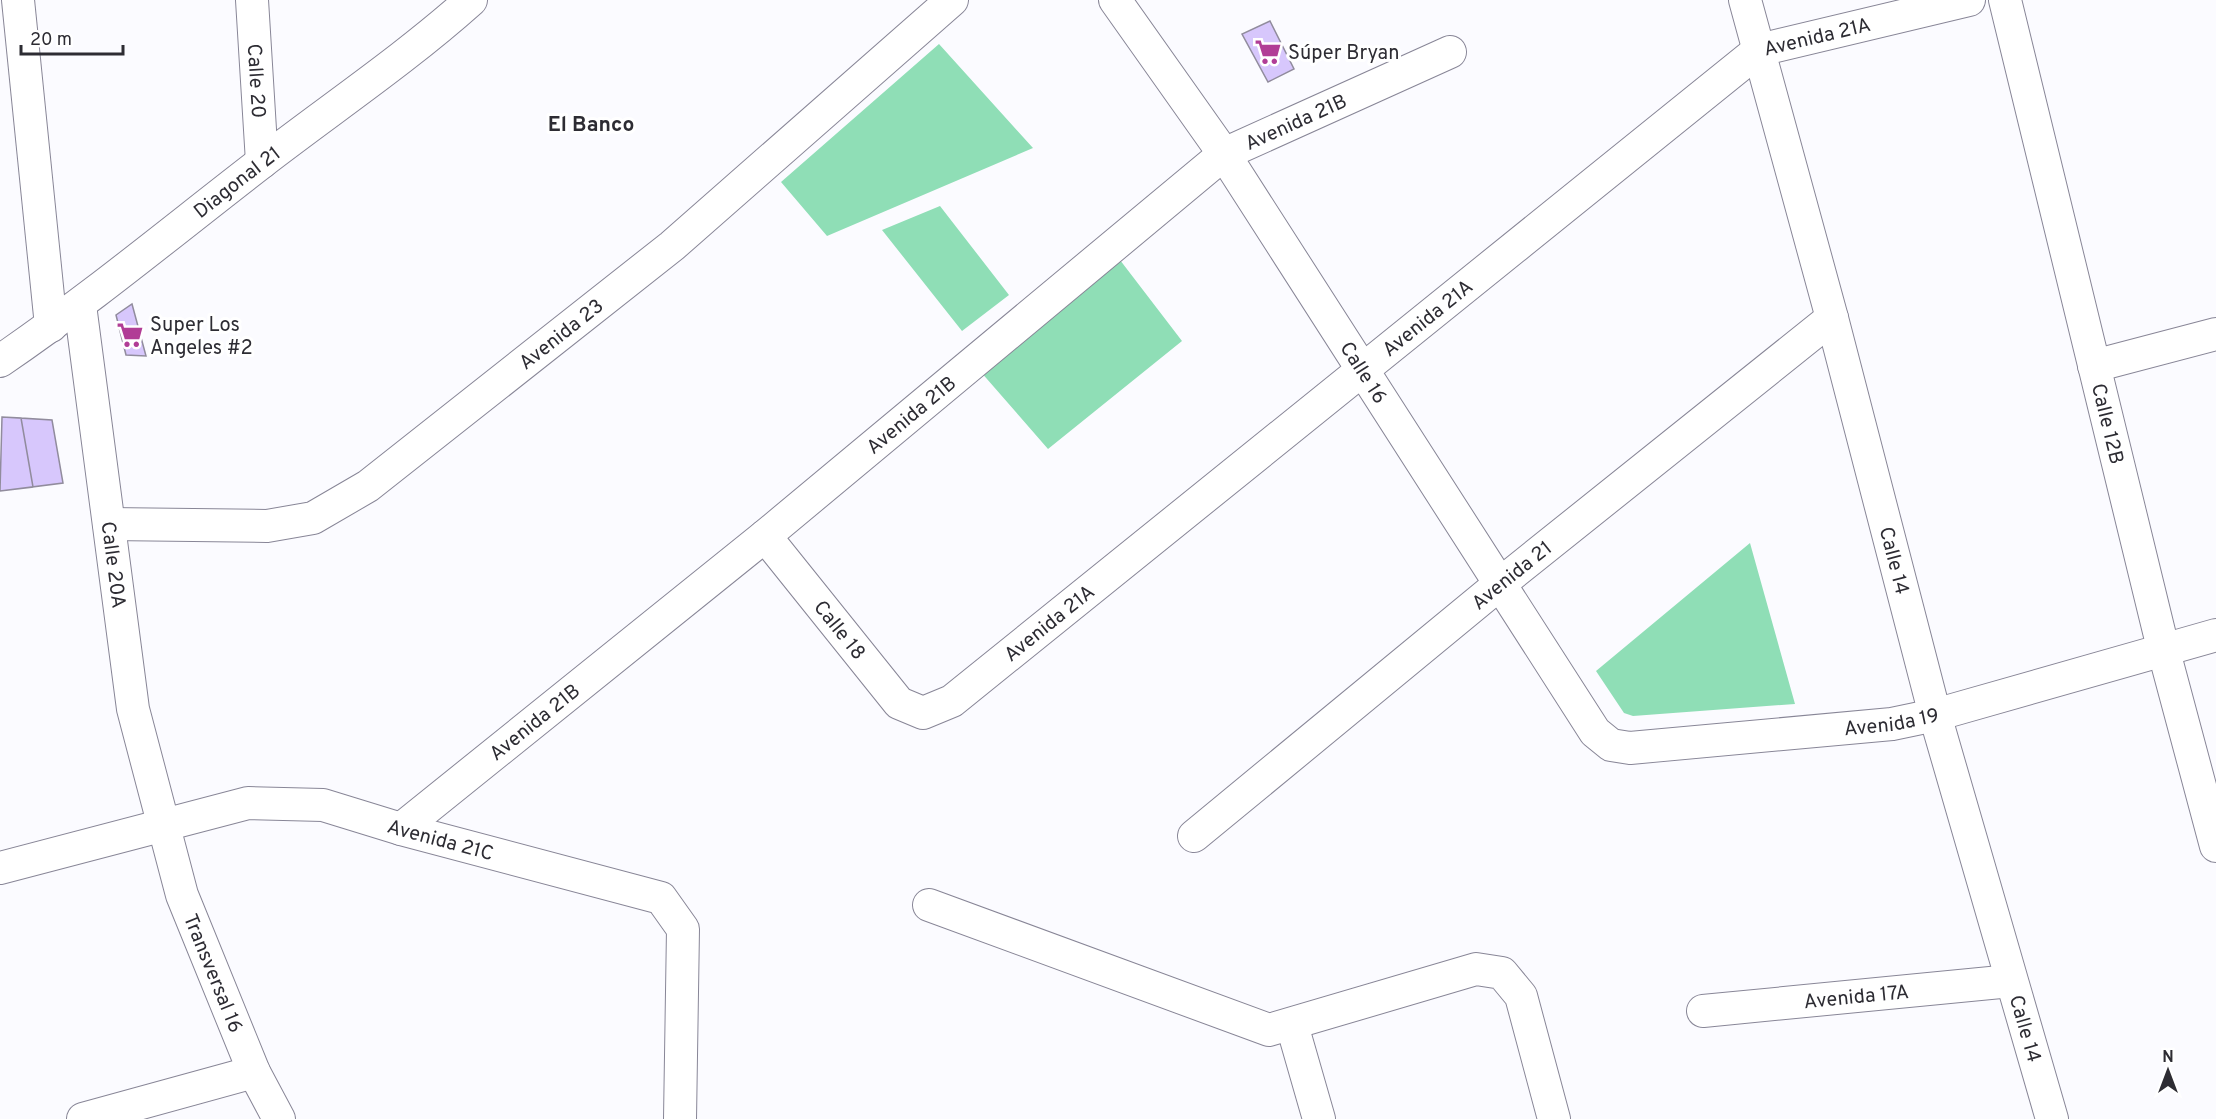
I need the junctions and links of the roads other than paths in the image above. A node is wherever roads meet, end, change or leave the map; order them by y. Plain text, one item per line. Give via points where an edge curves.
1 (18, 0) edge
2 (252, 0) edge
3 (471, 0) edge
4 (952, 0) edge
5 (1115, 0) edge
6 (1745, 0) edge
7 (1969, 0) edge
8 (2005, 0) edge
9 (1759, 50) junction
10 (1450, 52) dead end
11 (1224, 154) junction
12 (262, 162) junction
13 (80, 305) junction
14 (1832, 318) junction
15 (51, 326) junction
16 (2216, 334) edge
17 (0, 361) edge
18 (2094, 366) junction
19 (1361, 371) junction
20 (109, 524) junction
21 (765, 536) junction
22 (1502, 583) junction
23 (2216, 635) edge
24 (2163, 648) junction
25 (923, 713) joint
26 (1935, 715) junction
27 (1611, 745) joint
28 (163, 823) junction
29 (401, 829) junction
30 (1194, 836) dead end
31 (2216, 846) edge
32 (0, 868) edge
33 (929, 905) dead end
34 (2011, 981) junction
35 (1702, 1011) dead end
36 (1292, 1025) junction
37 (255, 1072) junction
38 (83, 1119) edge
39 (279, 1119) edge
40 (680, 1119) edge
41 (1319, 1119) edge
42 (1554, 1119) edge
43 (2052, 1119) edge

1 - 15 street
2 - 12 street, Calle 20
3 - 12 street, Diagonal 21 via 430,36
4 - 20 street, Avenida 23 via 672,246 368,486 313,518 267,526
5 - 11 street, Calle 16
6 - 9 street, Calle 14
7 - 9 street, Avenida 21A
8 - 18 street, Calle 12B
9 - 14 street, Calle 14
9 - 19 street, Avenida 21A
10 - 11 street, Avenida 21B
11 - 19 street, Calle 16
11 - 21 street, Avenida 21B
12 - 13 street, Diagonal 21
13 - 15 street, Diagonal 21
13 - 20 street, Calle 20A
14 - 22 street, Avenida 21
14 - 26 street, Calle 14
15 - 17 street, Diagonal 21
16 - 18 street
18 - 24 street, Calle 12B
19 - 22 street, Calle 16
19 - 25 street, Avenida 21A via 952,701
20 - 28 street, Calle 20A via 133,709
21 - 25 street, Calle 18 via 899,703
21 - 29 street, Avenida 21B
22 - 27 street, Calle 16 via 1595,732
22 - 30 street, Avenida 21
23 - 24 street, Avenida 19
24 - 26 street, Avenida 19
24 - 31 street, Calle 12B
26 - 27 street, Avenida 19 via 1868,727 1630,748
26 - 34 street, Calle 14
28 - 29 street, Avenida 21C via 248,803 323,805
28 - 32 street, Avenida 21C
28 - 37 street, Transversal 16 via 182,895
29 - 40 street, Avenida 21C via 661,898 683,930
33 - 36 street via 1269,1030
34 - 35 street, Avenida 17A
34 - 43 street, Calle 14
36 - 41 street
36 - 42 street via 1476,969 1502,973 1521,996
37 - 38 street
37 - 39 street, Transversal 16

